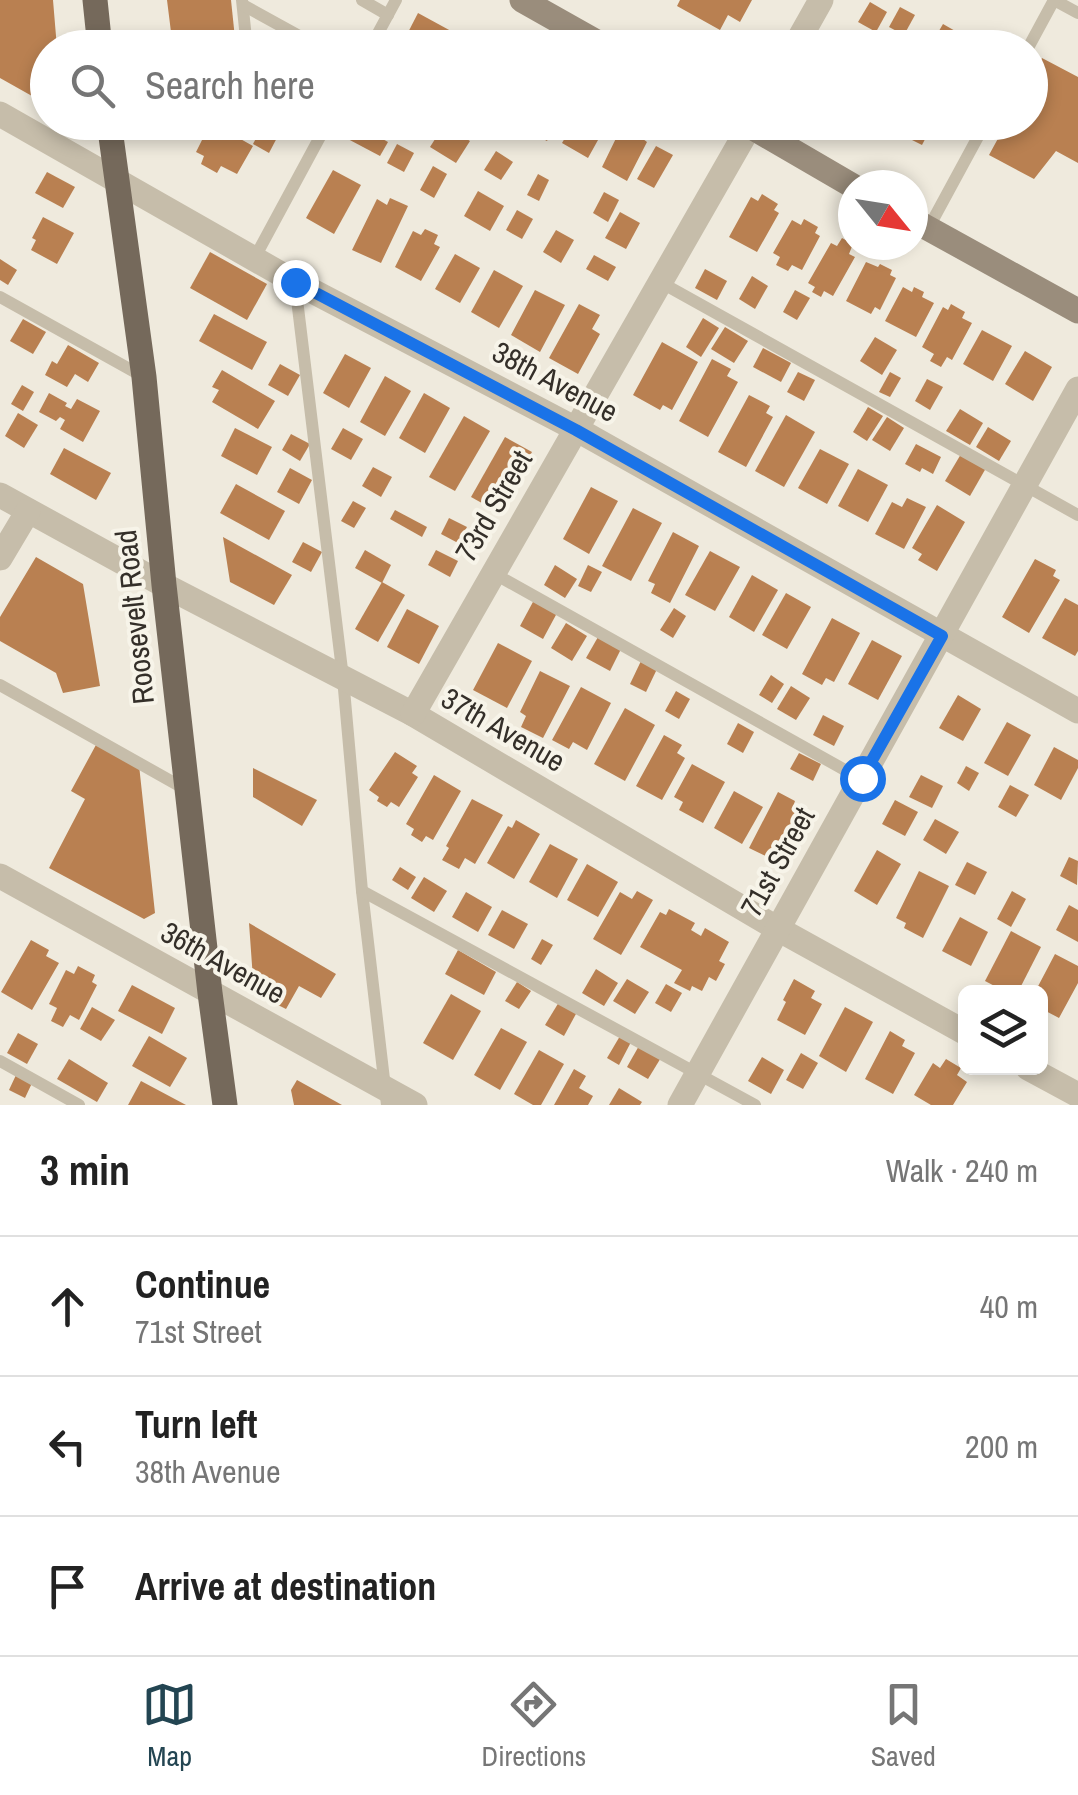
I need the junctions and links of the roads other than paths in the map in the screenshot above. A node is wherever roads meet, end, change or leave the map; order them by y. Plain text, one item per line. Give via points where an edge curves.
1 (95, 0) edge
2 (362, 0) edge
3 (396, 0) edge
4 (522, 0) edge
5 (822, 0) edge
6 (1054, 0) edge
7 (242, 2) edge
8 (1078, 14) edge
9 (388, 15) junction
10 (98, 30) edge
11 (245, 30) edge
12 (290, 30) edge
13 (380, 30) edge
14 (575, 30) edge
15 (804, 30) edge
16 (1038, 30) edge
17 (0, 114) edge
18 (30, 131) edge
19 (46, 140) edge
20 (110, 140) edge
21 (318, 140) edge
22 (739, 140) edge
23 (775, 140) edge
24 (974, 140) edge
25 (838, 177) edge
26 (115, 179) junction
27 (928, 212) edge
28 (928, 228) edge
29 (254, 258) junction
30 (295, 282) junction
31 (660, 282) junction
32 (0, 297) edge
33 (1078, 311) edge
34 (144, 377) junction
35 (1078, 389) edge
36 (576, 430) junction
37 (1023, 484) junction
38 (0, 495) edge
39 (28, 511) junction
40 (1078, 515) edge
41 (0, 558) edge
42 (494, 573) junction
43 (164, 585) junction
44 (942, 636) junction
45 (343, 678) junction
46 (0, 686) edge
47 (1078, 712) edge
48 (413, 714) junction
49 (862, 778) junction
50 (187, 790) junction
51 (0, 876) edge
52 (362, 891) junction
53 (778, 929) junction
54 (210, 993) junction
55 (958, 1029) edge
56 (0, 1061) edge
57 (697, 1074) junction
58 (1041, 1075) edge
59 (1078, 1095) edge
60 (386, 1097) edge
61 (80, 1105) edge
62 (225, 1105) edge
63 (414, 1105) edge
64 (680, 1105) edge
65 (755, 1105) edge

1 - 10 main road
2 - 9 lane
3 - 9 lane
4 - 14 main road
5 - 15 street
6 - 8 lane
6 - 16 lane
7 - 11 lane
7 - 12 lane
9 - 13 lane
17 - 18 street, 38th Avenue
19 - 26 street, 38th Avenue
20 - 26 main road, Roosevelt Road
21 - 29 lane
22 - 31 street, 73rd Street
23 - 25 main road
24 - 27 lane
26 - 29 street, 38th Avenue
26 - 34 main road, Roosevelt Road
28 - 33 main road
29 - 30 street, 38th Avenue
30 - 36 street, 38th Avenue
30 - 45 lane
31 - 36 street, 73rd Street
31 - 37 lane
32 - 34 lane
34 - 43 main road, Roosevelt Road
35 - 37 street, 71st Street
36 - 42 street, 73rd Street
36 - 44 street, 38th Avenue
37 - 40 lane
37 - 44 street, 71st Street
38 - 39 street, 37th Avenue
39 - 41 street
39 - 43 street, 37th Avenue
42 - 48 street, 73rd Street
42 - 49 lane
43 - 45 street, 37th Avenue
43 - 50 main road, Roosevelt Road
44 - 47 street, 38th Avenue
44 - 49 street, 71st Street
45 - 48 street, 37th Avenue
45 - 52 lane
46 - 50 lane
48 - 53 street, 37th Avenue
49 - 53 street, 71st Street
50 - 54 main road, Roosevelt Road
51 - 54 street, 36th Avenue
52 - 57 lane
52 - 60 lane
53 - 55 street, 37th Avenue
53 - 57 street, 71st Street
54 - 60 street, 36th Avenue
54 - 62 main road, Roosevelt Road
56 - 61 lane
57 - 64 street, 71st Street
57 - 65 lane
58 - 59 street
60 - 63 street, 36th Avenue

